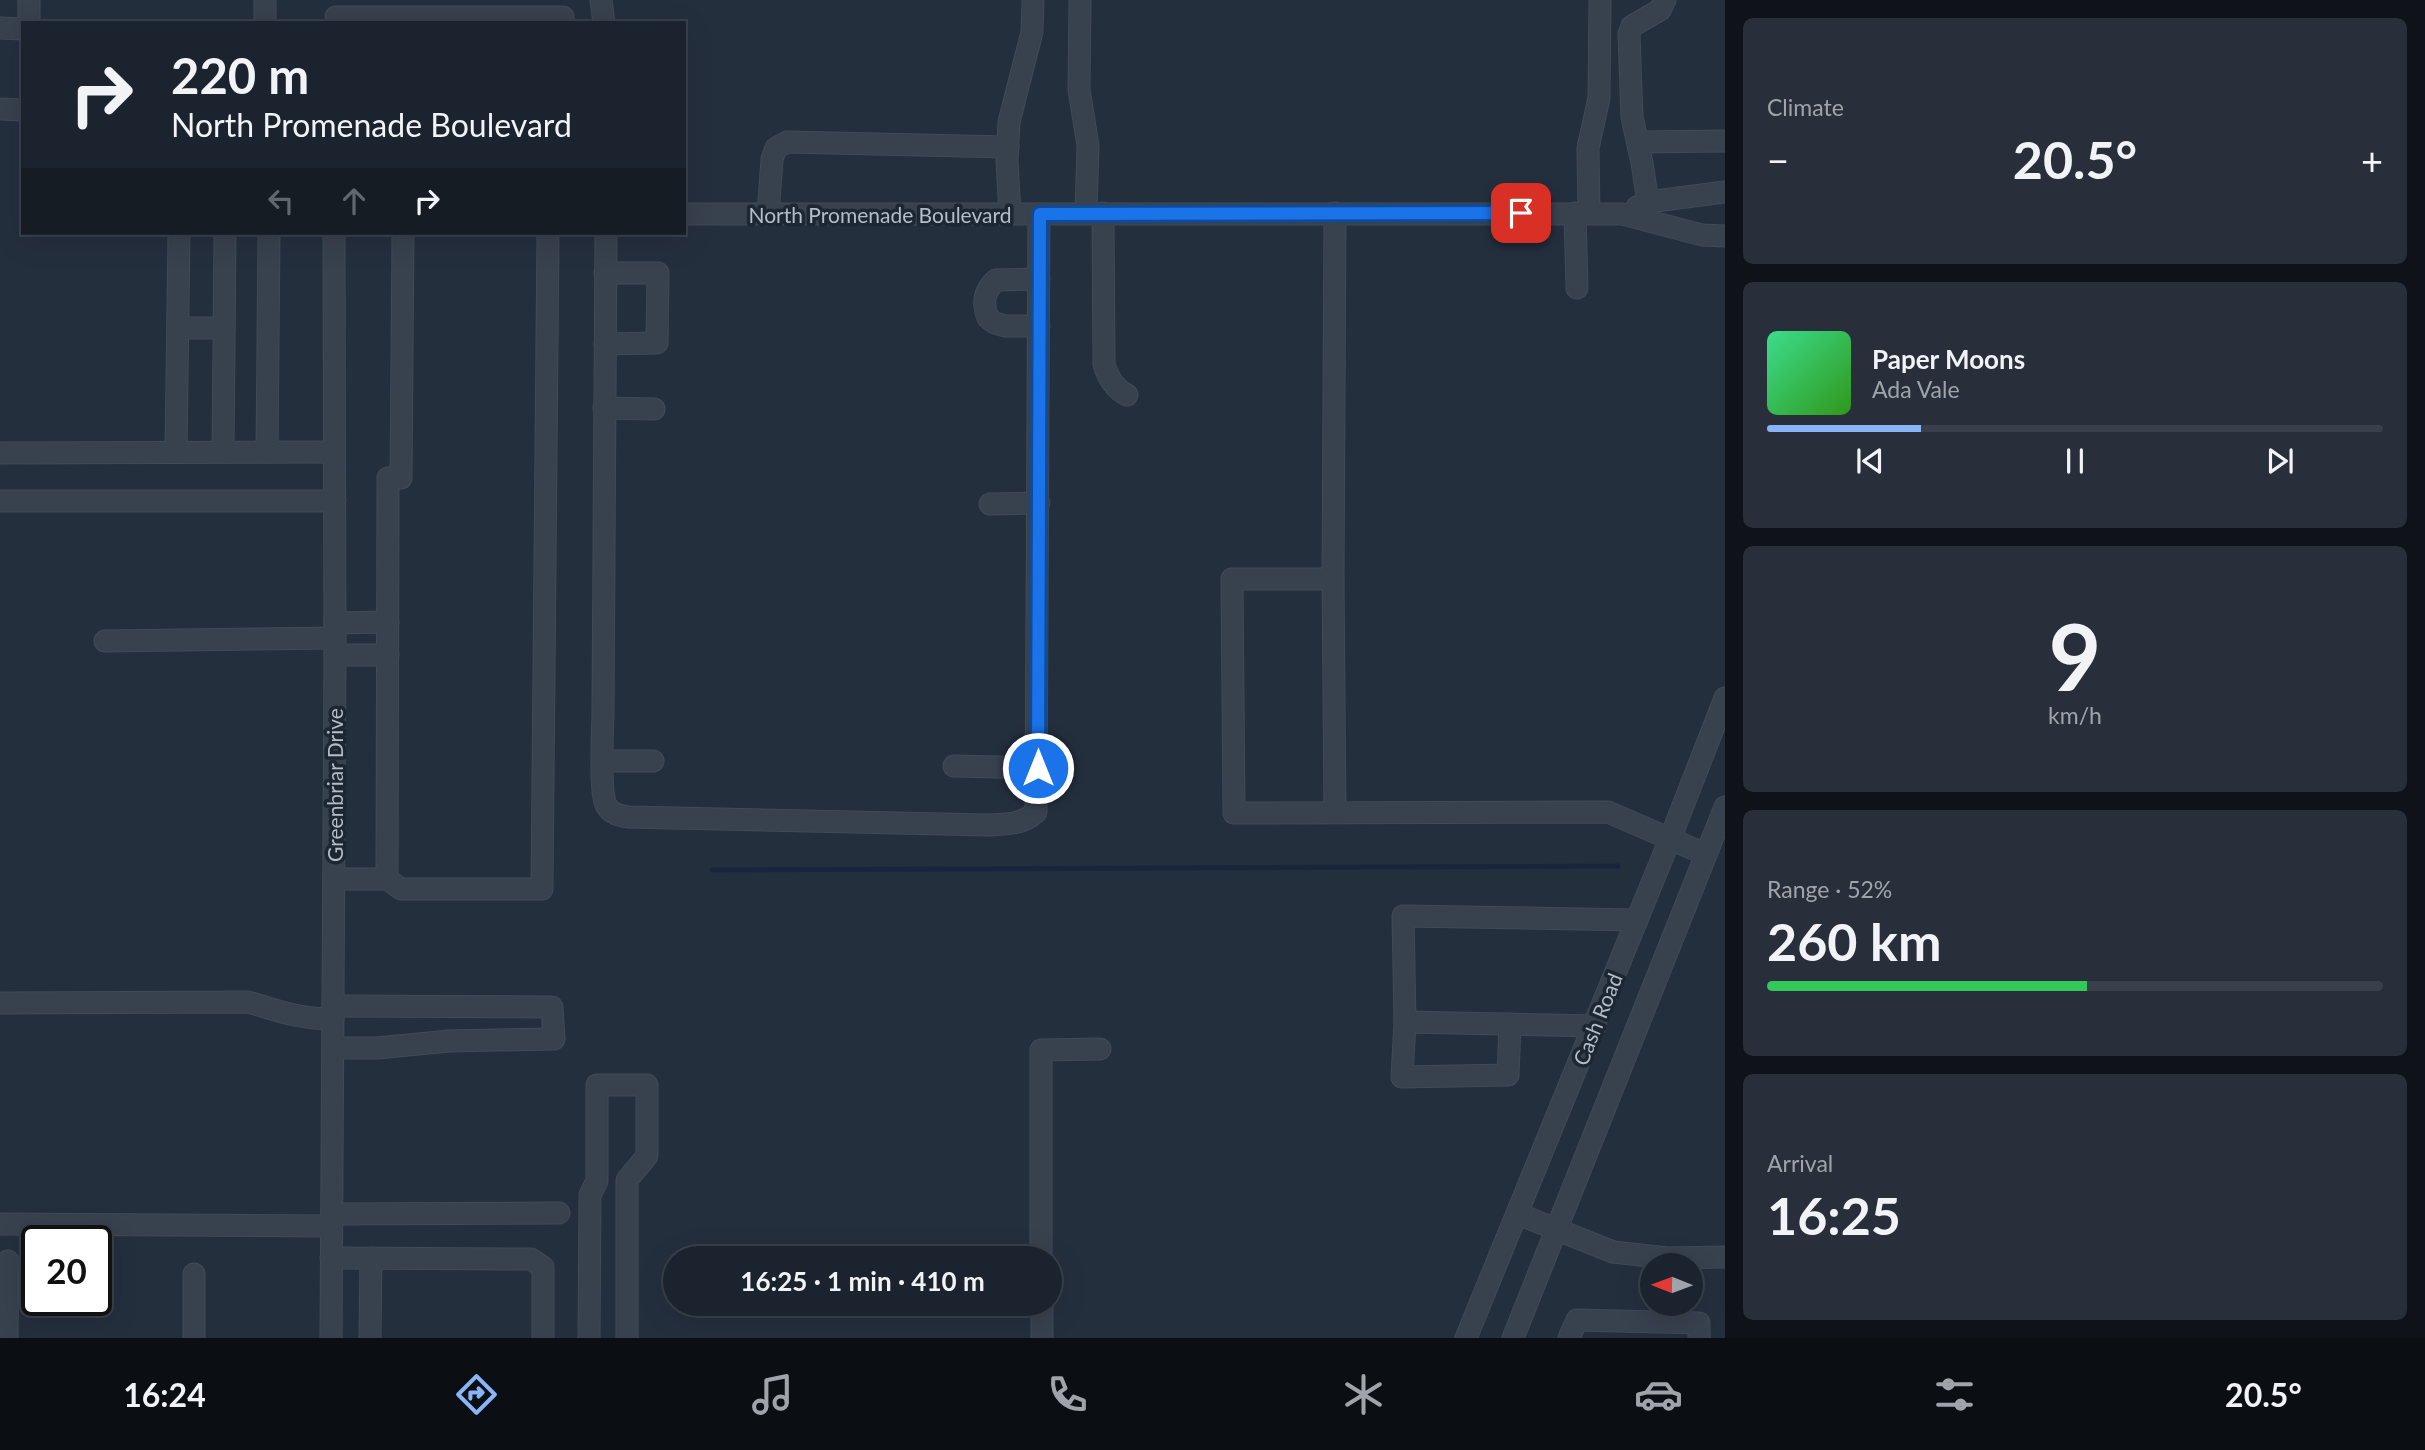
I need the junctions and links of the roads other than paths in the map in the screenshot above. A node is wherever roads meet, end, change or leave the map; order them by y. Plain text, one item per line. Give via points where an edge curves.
1 (29, 0) edge
2 (265, 0) edge
3 (600, 0) edge
4 (1033, 0) edge
5 (1080, 0) edge
6 (1600, 0) edge
7 (1665, 0) edge
8 (336, 13) edge
9 (387, 20) edge
10 (29, 21) edge
11 (265, 21) edge
12 (563, 21) edge
13 (604, 21) edge
14 (0, 28) edge
15 (21, 29) edge
16 (0, 109) edge
17 (21, 110) edge
18 (1725, 141) edge
19 (1637, 142) junction
20 (1008, 147) junction
21 (1725, 192) edge
22 (1648, 201) junction
23 (1335, 213) junction
24 (1582, 213) junction
25 (686, 214) edge
26 (768, 214) junction
27 (1010, 214) junction
28 (1040, 214) junction
29 (1095, 214) junction
30 (1622, 214) junction
31 (179, 235) edge
32 (225, 235) edge
33 (270, 235) edge
34 (334, 235) edge
35 (402, 235) edge
36 (548, 235) edge
37 (606, 235) edge
38 (1725, 236) edge
39 (606, 273) junction
40 (1040, 279) junction
41 (1577, 288) dead end
42 (1039, 326) junction
43 (178, 328) junction
44 (224, 328) junction
45 (605, 344) junction
46 (1128, 395) dead end
47 (604, 408) junction
48 (654, 409) dead end
49 (176, 452) junction
50 (223, 452) junction
51 (267, 452) junction
52 (334, 452) junction
53 (0, 453) edge
54 (0, 501) edge
55 (335, 501) junction
56 (1039, 503) junction
57 (990, 504) dead end
58 (1333, 579) junction
59 (388, 622) junction
60 (335, 638) junction
61 (105, 641) dead end
62 (388, 655) junction
63 (1725, 698) edge
64 (603, 761) junction
65 (653, 761) dead end
66 (954, 766) dead end
67 (1038, 768) junction
68 (1725, 807) edge
69 (1335, 812) junction
70 (1670, 839) junction
71 (1705, 854) junction
72 (334, 879) junction
73 (387, 879) junction
74 (1637, 920) junction
75 (0, 1003) edge
76 (333, 1012) junction
77 (1405, 1022) junction
78 (1510, 1024) junction
79 (1595, 1026) junction
80 (333, 1048) junction
81 (1100, 1049) dead end
82 (627, 1180) junction
83 (597, 1181) junction
84 (559, 1213) dead end
85 (1518, 1214) junction
86 (332, 1220) junction
87 (0, 1224) edge
88 (1557, 1231) junction
89 (1041, 1246) edge
90 (1725, 1257) edge
91 (331, 1258) junction
92 (371, 1258) junction
93 (8, 1261) dead end
94 (194, 1274) dead end
95 (1042, 1316) edge
96 (7, 1338) edge
97 (194, 1338) edge
98 (331, 1338) edge
99 (370, 1338) edge
100 (543, 1338) edge
101 (589, 1338) edge
102 (627, 1338) edge
103 (1042, 1338) edge
104 (1466, 1338) edge
105 (1513, 1338) edge
106 (1569, 1338) edge
107 (1699, 1338) edge

1 - 10 street
2 - 11 street
3 - 13 street
4 - 20 street via 1032,32 1009,122
5 - 29 street via 1079,90
6 - 24 street via 1599,98 1588,148
7 - 19 street via 1660,10 1632,26 1629,34
8 - 9 street
9 - 12 street via 563,17
14 - 15 street
16 - 17 street
18 - 19 street
19 - 22 street
20 - 26 street via 787,142 776,148 772,159
20 - 27 street
21 - 22 street
22 - 30 street
23 - 24 street, North Promenade Boulevard
23 - 29 street, North Promenade Boulevard
23 - 58 street
24 - 30 street, North Promenade Boulevard
24 - 41 street
25 - 26 street, North Promenade Boulevard
26 - 27 street, North Promenade Boulevard
27 - 28 street, North Promenade Boulevard
28 - 29 street, North Promenade Boulevard
28 - 40 street
29 - 46 street via 1104,364 1108,377
30 - 38 street, North Promenade Boulevard via 1702,235
31 - 43 street
32 - 44 street
33 - 51 street
34 - 52 street, Greenbriar Drive
35 - 59 street
36 - 73 street via 542,890 401,889
37 - 39 street
39 - 45 street
39 - 45 street via 658,273 657,343
40 - 42 street
40 - 42 street via 996,280 985,293 988,318 995,323
42 - 56 street
43 - 44 street
43 - 49 street
44 - 50 street
45 - 47 street
47 - 48 street
47 - 64 street
49 - 50 street
49 - 53 street
50 - 51 street
51 - 52 street
52 - 55 street, Greenbriar Drive
54 - 55 street
55 - 60 street, Greenbriar Drive
56 - 57 street
56 - 67 street
58 - 69 street
58 - 69 street via 1232,579 1234,813
59 - 60 street
59 - 62 street
60 - 61 street
60 - 62 street
60 - 72 street, Greenbriar Drive
62 - 73 street
63 - 70 street, Cash Road
64 - 65 street
64 - 67 street via 606,804 616,815 796,822 1018,823 1036,812
66 - 67 street
68 - 71 street, Cash Road
69 - 70 street via 1608,812
70 - 71 street
70 - 74 street, Cash Road
71 - 88 street, Cash Road
72 - 73 street
72 - 76 street, Greenbriar Drive
74 - 77 street via 1403,916
74 - 79 street, Cash Road
75 - 76 street via 248,1002 307,1019
76 - 80 street, Greenbriar Drive
76 - 80 street via 552,1007 554,1039
77 - 78 street
77 - 78 street via 1402,1077 1508,1075
78 - 79 street
79 - 85 street, Cash Road
80 - 86 street, Greenbriar Drive
81 - 89 street via 1041,1050
82 - 83 street
82 - 83 street via 647,1156 648,1085 597,1085
82 - 102 street
83 - 101 street via 590,1195
84 - 86 street
85 - 88 street
85 - 104 street, Cash Road
86 - 87 street
86 - 91 street, Greenbriar Drive
88 - 90 street via 1613,1252 1667,1258
88 - 105 street, Cash Road
91 - 92 street
91 - 98 street, Greenbriar Drive
92 - 99 street
92 - 100 street via 531,1259 543,1268
93 - 96 street
94 - 97 street
95 - 103 street
106 - 107 street via 1577,1320 1699,1323

